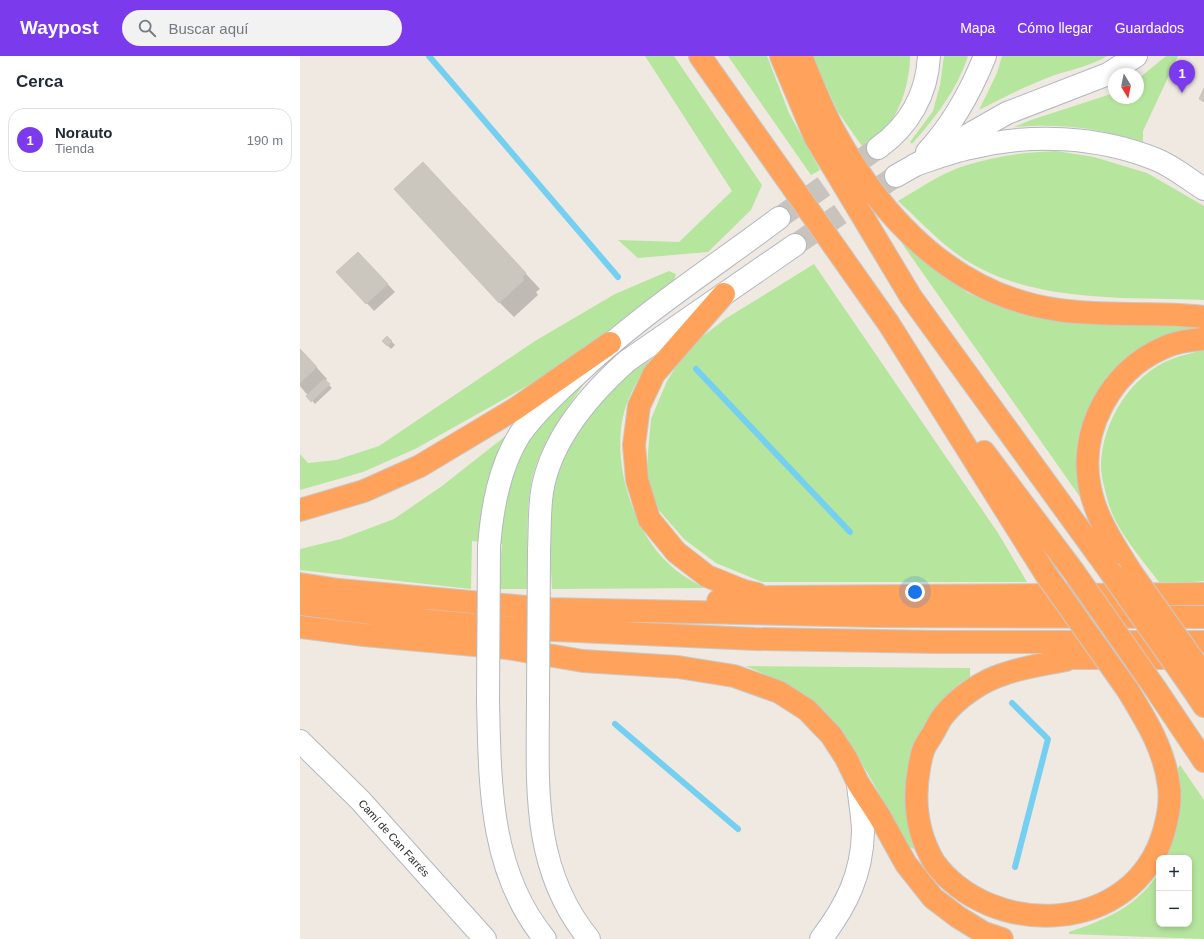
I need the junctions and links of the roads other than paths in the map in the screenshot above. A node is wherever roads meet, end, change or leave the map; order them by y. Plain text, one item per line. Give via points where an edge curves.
1 (700, 56) edge
2 (781, 56) edge
3 (801, 56) edge
4 (929, 56) edge
5 (985, 56) edge
6 (1136, 56) edge
7 (878, 148) tunnel mouth
8 (915, 165) junction
9 (896, 176) tunnel mouth
10 (1204, 189) edge
11 (779, 218) tunnel mouth
12 (795, 245) tunnel mouth
13 (724, 294) junction
14 (1204, 317) edge
15 (889, 324) junction
16 (1204, 339) edge
17 (610, 343) junction
18 (300, 510) edge
19 (300, 584) edge
20 (1204, 594) edge
21 (770, 597) junction
22 (300, 604) edge
23 (606, 611) junction
24 (1204, 617) edge
25 (300, 627) edge
26 (1204, 642) edge
27 (507, 648) junction
28 (1204, 658) edge
29 (1066, 660) junction
30 (1198, 682) edge
31 (1204, 706) edge
32 (300, 741) edge
33 (1204, 761) edge
34 (858, 783) junction
35 (485, 939) edge
36 (545, 939) edge
37 (589, 939) edge
38 (821, 939) edge
39 (1002, 939) edge

1 - 15 highway
2 - 30 highway, bridge via 815,137 911,297 1109,570
3 - 14 highway via 834,130 874,194 913,238 961,275 1010,299 1059,310
4 - 7 street via 927,79 915,108 900,130
5 - 8 street via 958,112 933,146
6 - 8 street via 1108,74 1007,113
8 - 9 street
8 - 10 street via 998,142 1066,140 1114,146 1156,159
11 - 17 street
12 - 13 street
13 - 21 highway via 654,374 639,406 634,445 637,480 649,519 676,552 707,576 744,591
13 - 37 street, bridge via 627,361 609,377 573,421 545,479 540,510 539,550 540,817 553,879 563,902
15 - 29 highway, bridge via 1045,573 1145,718 1158,743 1167,773 1170,804 1165,829 1155,856 1130,889 1108,907 1077,920 1060,923 1020,922 977,906 957,892 943,877 925,847 916,812 916,787 923,750 944,716 970,691 1004,674
15 - 33 highway, bridge via 1074,572
16 - 30 highway, bridge via 1163,348 1139,362 1117,382 1101,407 1091,434 1088,457 1090,488 1098,515
17 - 18 highway via 515,409 420,466 364,490
17 - 36 street, bridge via 549,400 520,435 503,470 493,507 489,547 490,782 500,849 506,869 521,902
19 - 23 highway via 475,604
20 - 21 highway
21 - 23 highway
22 - 26 highway via 430,621 511,628 724,637 936,642
23 - 24 highway via 884,616
25 - 27 highway
27 - 29 highway via 1014,655
27 - 34 highway via 583,661 678,667 734,676 779,692 807,710 831,735
28 - 29 highway
30 - 31 highway
32 - 35 street, Camí de Can Farrés via 360,800
34 - 38 street via 863,831 859,866 838,917
34 - 39 highway via 906,864 933,898 984,934

